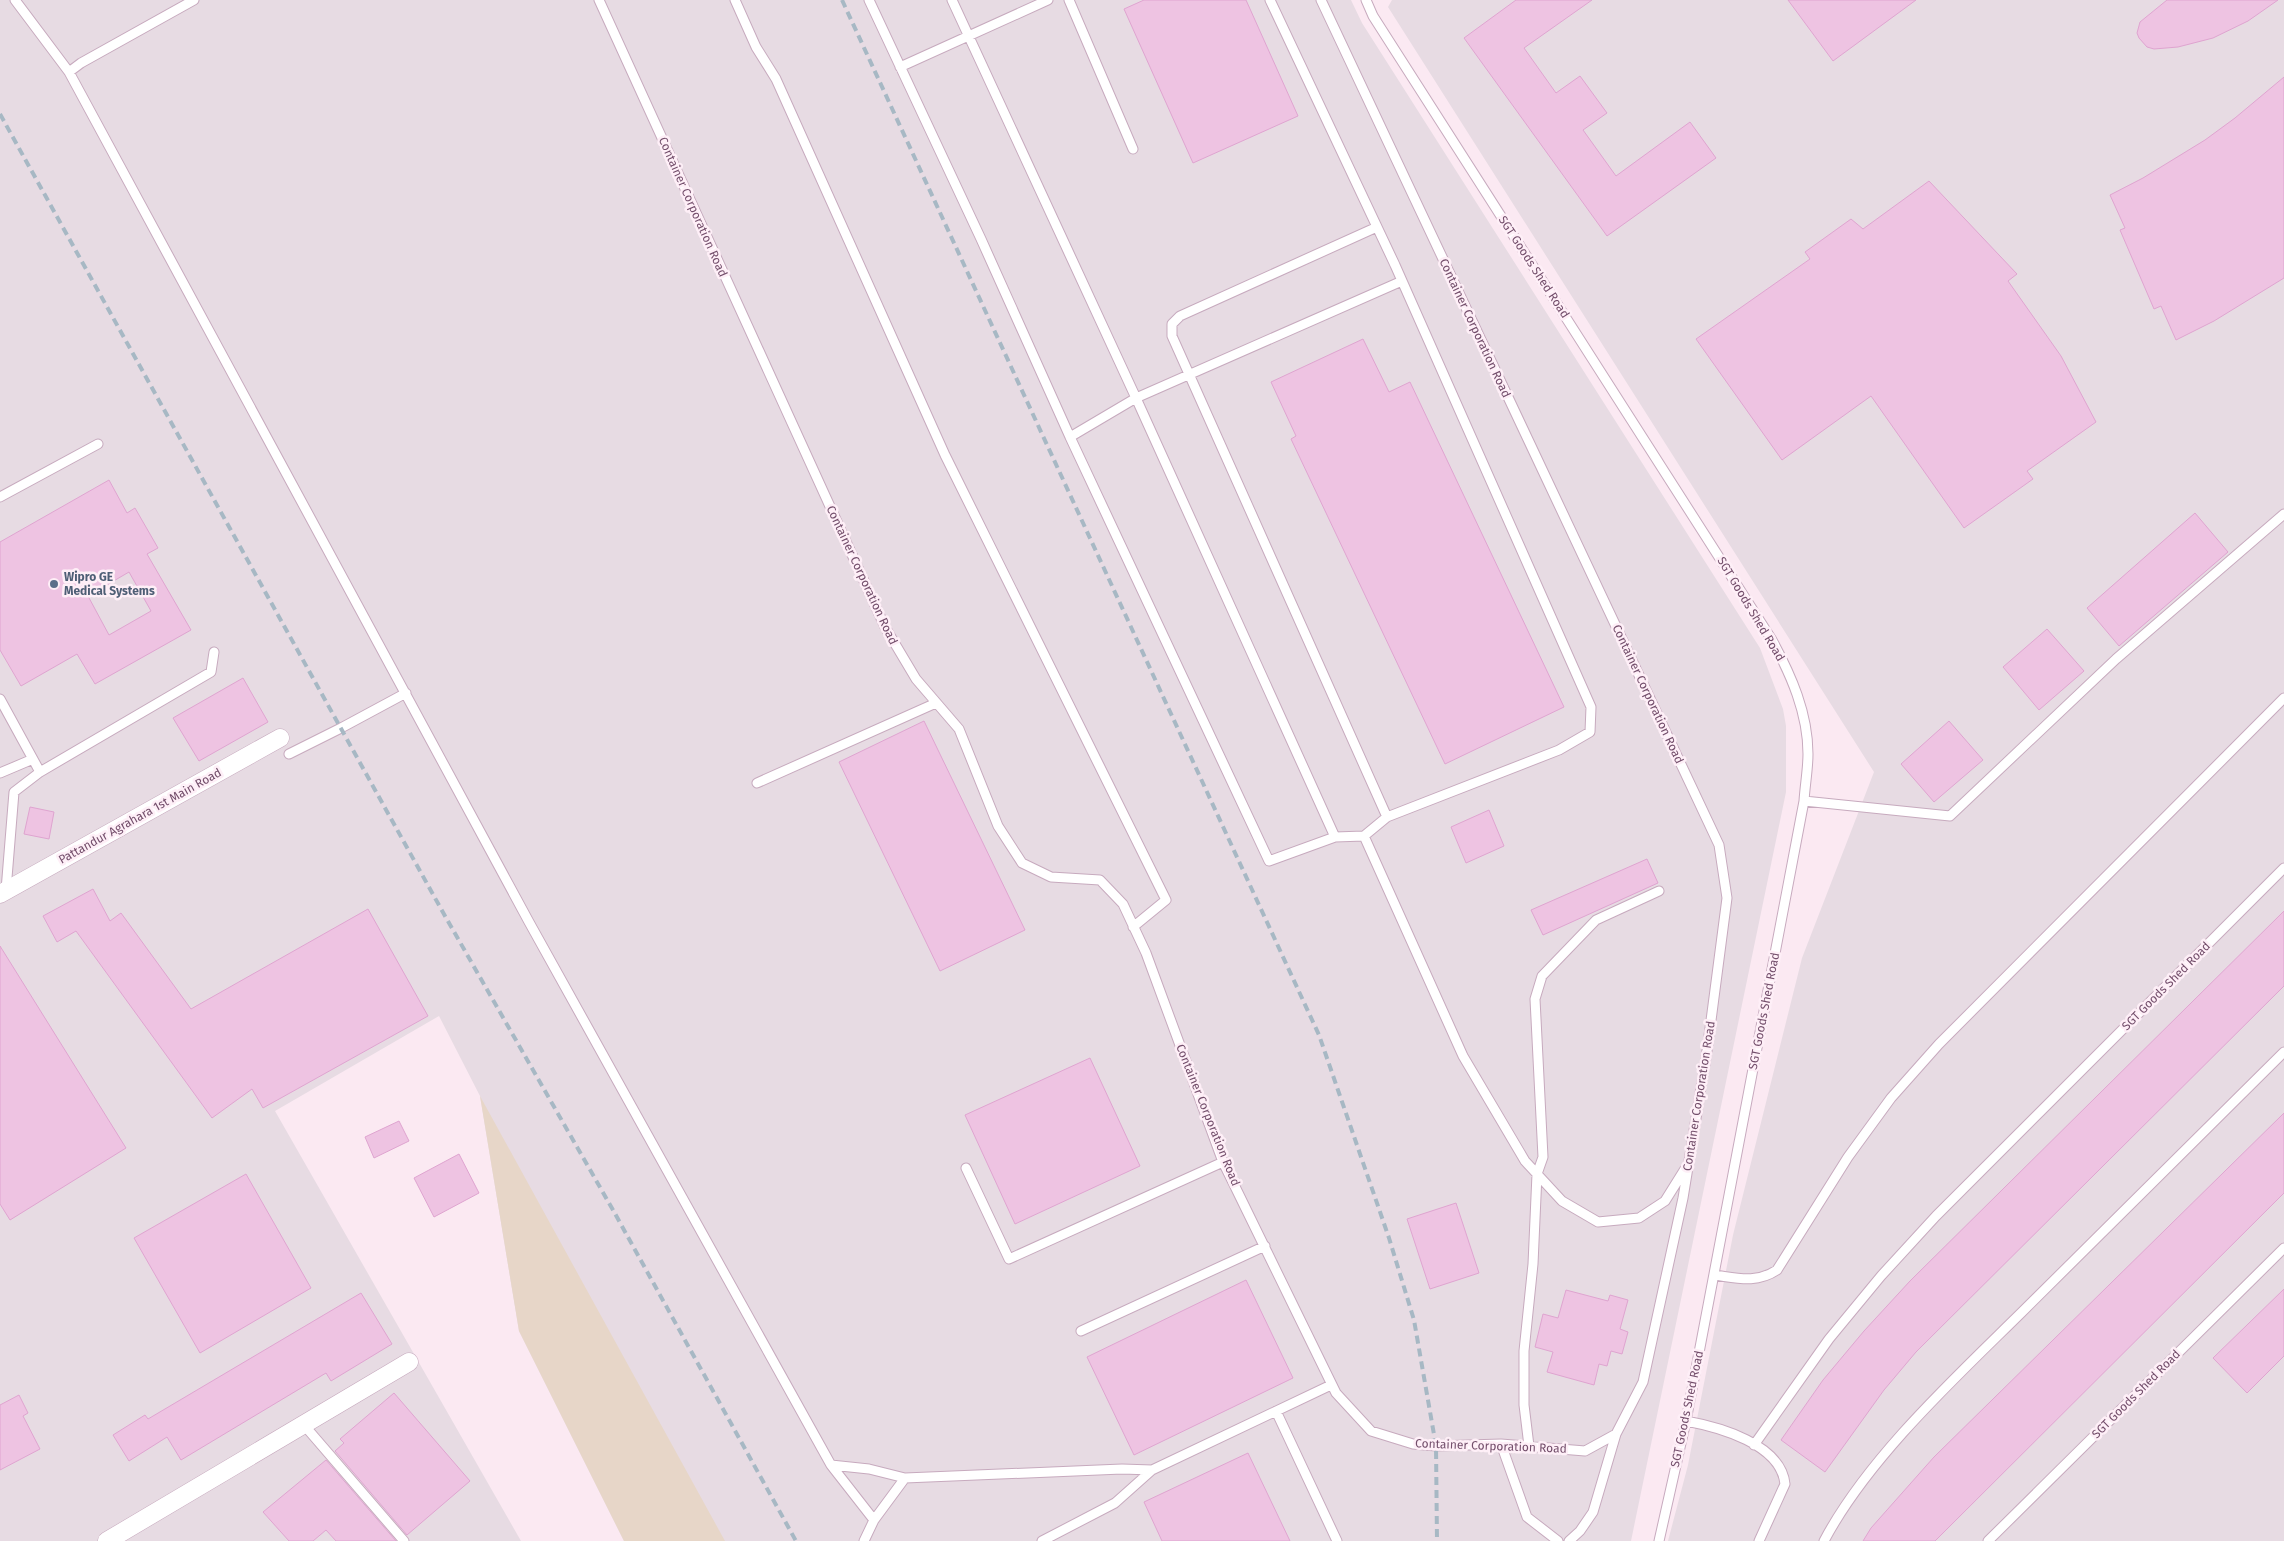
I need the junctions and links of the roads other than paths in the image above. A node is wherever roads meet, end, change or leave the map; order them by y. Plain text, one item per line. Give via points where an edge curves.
1 (15, 0) edge
2 (194, 0) edge
3 (599, 0) edge
4 (736, 0) edge
5 (869, 0) edge
6 (952, 0) edge
7 (1048, 0) edge
8 (1069, 0) edge
9 (1270, 0) edge
10 (1322, 0) edge
11 (1366, 0) edge
12 (969, 36) junction
13 (900, 67) junction
14 (69, 72) junction
15 (1133, 148) dead end
16 (1377, 227) junction
17 (1402, 281) junction
18 (1189, 374) junction
19 (1136, 398) junction
20 (1070, 437) junction
21 (98, 444) dead end
22 (0, 497) edge
23 (2284, 514) edge
24 (214, 652) dead end
25 (406, 693) junction
26 (2284, 698) edge
27 (0, 699) edge
28 (936, 703) junction
29 (280, 738) dead end
30 (289, 754) dead end
31 (33, 758) junction
32 (40, 772) junction
33 (0, 773) edge
34 (757, 783) dead end
35 (1804, 801) junction
36 (1387, 817) junction
37 (1364, 836) junction
38 (1335, 837) junction
39 (2284, 868) edge
40 (1659, 891) dead end
41 (3, 892) edge
42 (1134, 926) junction
43 (2284, 1052) edge
44 (1224, 1162) junction
45 (1688, 1165) junction
46 (966, 1168) dead end
47 (1537, 1174) junction
48 (1265, 1246) junction
49 (2284, 1248) edge
50 (1714, 1275) junction
51 (1082, 1331) dead end
52 (409, 1362) dead end
53 (1331, 1384) junction
54 (1276, 1411) junction
55 (1686, 1421) junction
56 (304, 1425) junction
57 (1616, 1434) junction
58 (1501, 1444) junction
59 (1754, 1445) junction
60 (1529, 1446) junction
61 (831, 1465) junction
62 (1152, 1470) junction
63 (905, 1478) junction
64 (874, 1520) junction
65 (107, 1541) edge
66 (404, 1541) edge
67 (864, 1541) edge
68 (1042, 1541) edge
69 (1337, 1541) edge
70 (1558, 1541) edge
71 (1569, 1541) edge
72 (1659, 1541) edge
73 (1759, 1541) edge
74 (1824, 1541) edge
75 (1988, 1541) edge

1 - 14 lane
2 - 14 lane
3 - 28 lane, Container Corporation Road via 885,627 916,680
4 - 42 lane via 756,47 776,79 945,455 1166,900
5 - 13 lane
6 - 12 lane
7 - 12 lane
8 - 15 lane
9 - 16 lane
10 - 45 lane, Container Corporation Road via 1719,845 1727,898
11 - 35 lane, SGT Goods Shed Road via 1772,640 1792,682 1805,722 1808,754
12 - 13 lane
12 - 19 lane
13 - 20 lane
14 - 25 lane
16 - 17 lane
16 - 18 lane via 1180,316 1172,324 1172,336
17 - 18 lane
17 - 36 lane via 1591,707 1590,732 1559,750
18 - 19 lane
18 - 36 lane
19 - 20 lane
19 - 38 lane
20 - 38 lane via 1269,861
21 - 22 lane
23 - 35 lane via 2116,659 1950,816
24 - 32 lane via 211,672
25 - 30 lane
25 - 61 lane via 529,922
26 - 50 lane via 1939,1044 1892,1098 1848,1157 1777,1270 1752,1280
27 - 31 lane
28 - 34 lane
28 - 42 lane, Container Corporation Road via 959,730 998,826 1022,863 1051,877 1100,880 1123,904
29 - 41 street, Pattandur Agrahara 1st Main Road
31 - 32 lane
31 - 33 lane
32 - 41 lane via 14,792
35 - 50 lane, SGT Goods Shed Road
36 - 37 lane
37 - 38 lane
37 - 47 lane via 1463,1056 1525,1161
39 - 59 lane, SGT Goods Shed Road via 1887,1269 1829,1339
40 - 47 lane via 1596,920 1542,976 1535,999 1543,1156
42 - 44 lane, Container Corporation Road
43 - 74 lane via 1963,1370 1891,1447
44 - 46 lane via 1008,1259
44 - 48 lane, Container Corporation Road
45 - 47 lane via 1665,1201 1639,1218 1598,1222 1562,1201
45 - 57 lane, Container Corporation Road via 1643,1382
47 - 60 lane via 1533,1264 1524,1351 1524,1405
48 - 51 lane
48 - 53 lane, Container Corporation Road
49 - 75 lane, SGT Goods Shed Road
50 - 55 lane, SGT Goods Shed Road
52 - 56 street
53 - 54 lane
53 - 58 lane, Container Corporation Road via 1336,1394 1371,1431 1413,1444
54 - 62 lane
54 - 69 lane
55 - 59 lane via 1730,1433
55 - 72 lane, SGT Goods Shed Road
56 - 65 street
56 - 66 lane
57 - 60 lane, Container Corporation Road via 1585,1451
57 - 71 lane via 1593,1512
58 - 60 lane, Container Corporation Road
58 - 70 lane via 1527,1517
59 - 73 lane via 1774,1458 1784,1474 1785,1484
61 - 63 lane via 869,1469
61 - 64 lane
62 - 63 lane via 1122,1468
62 - 68 lane via 1115,1503
63 - 64 lane
64 - 67 lane

